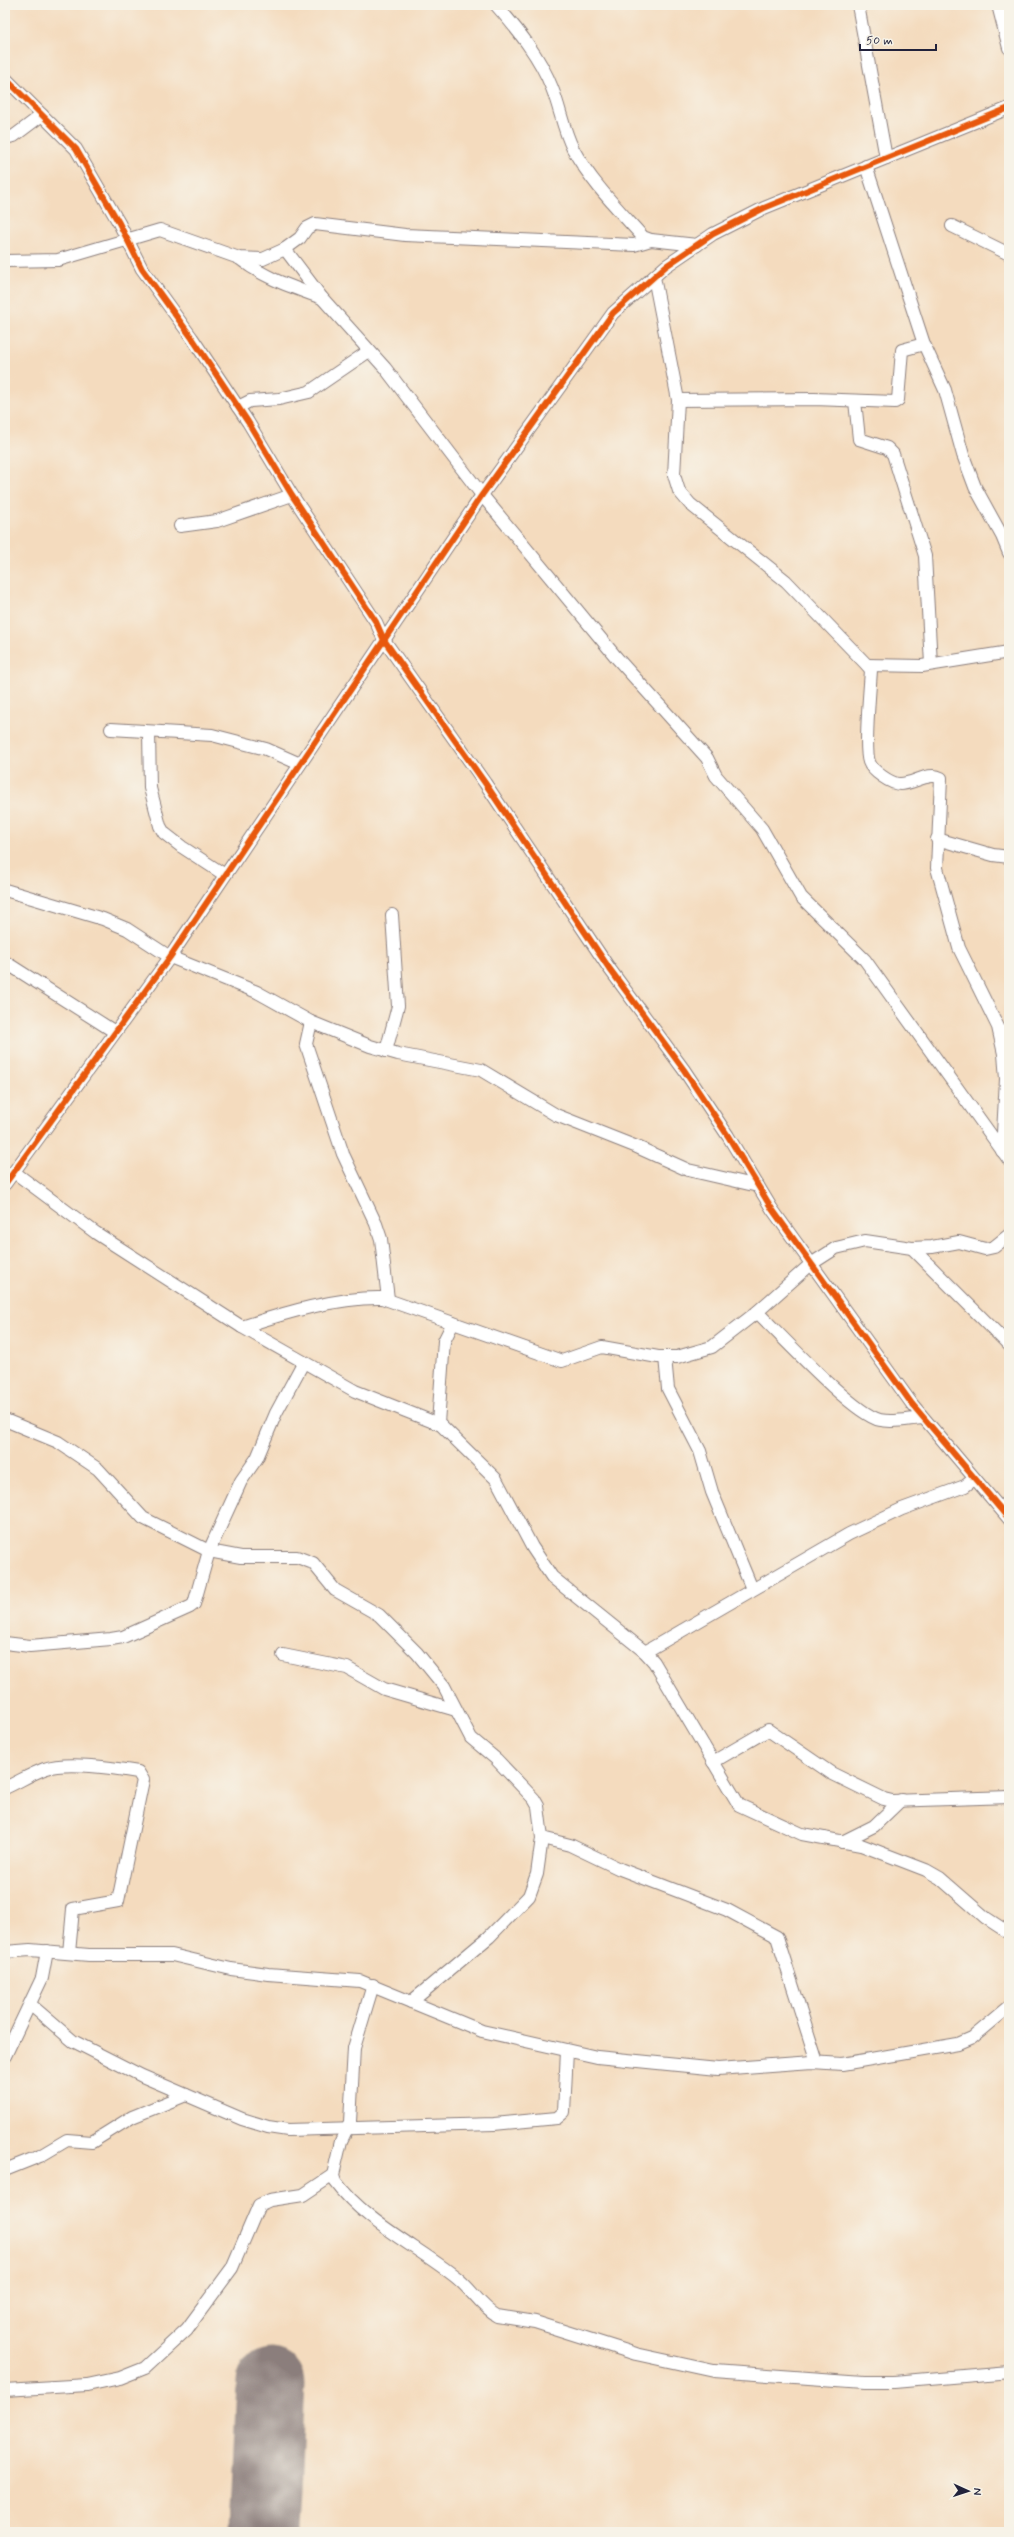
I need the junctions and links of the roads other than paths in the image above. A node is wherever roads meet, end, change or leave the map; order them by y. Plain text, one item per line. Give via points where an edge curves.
1 (496, 5) edge
2 (858, 5) edge
3 (998, 5) edge
4 (1009, 48) edge
5 (5, 78) edge
6 (1009, 108) edge
7 (42, 115) junction
8 (5, 138) edge
9 (886, 158) junction
10 (866, 166) junction
11 (952, 226) dead end
12 (128, 240) junction
13 (651, 240) junction
14 (697, 245) junction
15 (285, 249) junction
16 (1009, 254) edge
17 (239, 258) junction
18 (5, 261) edge
19 (654, 277) junction
20 (322, 298) junction
21 (924, 344) junction
22 (369, 351) junction
23 (678, 400) junction
24 (855, 401) junction
25 (238, 407) junction
26 (292, 495) junction
27 (482, 495) junction
28 (180, 526) dead end
29 (1009, 553) edge
30 (384, 640) junction
31 (1009, 652) edge
32 (931, 664) junction
33 (867, 665) junction
34 (111, 729) dead end
35 (149, 732) junction
36 (300, 764) junction
37 (937, 839) junction
38 (1009, 857) edge
39 (225, 875) junction
40 (5, 890) edge
41 (392, 915) dead end
42 (170, 957) junction
43 (5, 962) edge
44 (311, 1022) junction
45 (115, 1032) junction
46 (386, 1051) junction
47 (1006, 1155) edge
48 (8, 1179) edge
49 (758, 1186) junction
50 (1009, 1235) edge
51 (912, 1248) junction
52 (811, 1264) junction
53 (388, 1299) junction
54 (757, 1312) junction
55 (453, 1323) junction
56 (242, 1327) junction
57 (1009, 1345) edge
58 (665, 1357) junction
59 (303, 1363) junction
60 (923, 1418) junction
61 (5, 1420) edge
62 (438, 1423) junction
63 (974, 1479) junction
64 (1009, 1519) edge
65 (209, 1551) junction
66 (752, 1589) junction
67 (5, 1643) edge
68 (645, 1652) junction
69 (283, 1654) dead end
70 (456, 1710) junction
71 (713, 1762) junction
72 (5, 1788) edge
73 (1009, 1797) edge
74 (901, 1800) junction
75 (542, 1838) junction
76 (842, 1842) junction
77 (1009, 1933) edge
78 (47, 1951) junction
79 (5, 1952) edge
80 (69, 1953) junction
81 (373, 1985) junction
82 (411, 2002) junction
83 (31, 2005) junction
84 (1009, 2007) edge
85 (567, 2051) junction
86 (5, 2056) edge
87 (817, 2062) junction
88 (186, 2095) junction
89 (348, 2126) junction
90 (5, 2170) edge
91 (333, 2175) junction
92 (1009, 2372) edge
93 (5, 2390) edge

1 - 13 street via 516,27 541,64 553,89 563,127 586,170 644,237
2 - 9 street
3 - 4 street
5 - 7 street
6 - 9 street
7 - 8 street via 14,136
7 - 12 street via 76,149
9 - 10 street
10 - 14 street via 764,208
10 - 21 street
11 - 16 street
12 - 17 street via 160,230
12 - 18 street via 58,260
12 - 25 street via 150,282 192,338
13 - 14 street
13 - 15 street via 634,245 405,235 315,224 307,228 300,238
14 - 19 street
15 - 17 street via 263,259
15 - 20 street
17 - 20 street via 271,279
19 - 23 street
19 - 27 street via 613,313
20 - 22 street
21 - 24 street via 902,350 897,401
21 - 29 street via 945,390 963,456 975,487
22 - 25 street via 309,392 279,399 250,401
22 - 27 street
23 - 24 street
23 - 33 street via 673,460 679,491 690,504 786,581
24 - 32 street via 859,439 887,448 893,454 925,556
25 - 26 street
26 - 28 street via 217,521
26 - 30 street via 376,622
27 - 30 street
27 - 47 street via 616,657 707,758 716,776 762,829 800,897 865,960
30 - 36 street
30 - 49 street via 486,784 609,968 684,1070
31 - 32 street
32 - 33 street
33 - 37 street via 871,670 869,762 892,782 908,783 937,776 941,778
34 - 35 street
35 - 36 street via 228,738
35 - 39 street via 150,788 160,826 164,833 182,847
36 - 39 street
37 - 38 street
37 - 47 street via 937,868 959,948 998,1027 1004,1054
39 - 42 street
40 - 42 street via 103,919 141,937
41 - 46 street via 398,1006
42 - 44 street via 257,992
42 - 45 street
43 - 45 street
44 - 46 street
44 - 53 street via 306,1044 343,1154 381,1239
45 - 48 street
46 - 49 street via 481,1070 556,1115 688,1170
48 - 56 street
49 - 52 street
50 - 51 street via 994,1247 985,1249 959,1242
51 - 52 street via 865,1241 836,1248
51 - 57 street
52 - 54 street
52 - 60 street
53 - 55 street
53 - 56 street via 352,1300 284,1314
54 - 58 street via 712,1347 697,1353
54 - 60 street via 842,1395 866,1413 879,1420
55 - 58 street via 562,1361 602,1348
55 - 62 street via 444,1341
56 - 59 street
58 - 66 street via 668,1389 700,1451 712,1492
59 - 62 street via 355,1391
59 - 65 street via 276,1413 257,1458 241,1482
60 - 63 street
61 - 65 street via 58,1442 98,1469 143,1518
62 - 68 street via 496,1479 532,1547 552,1577
63 - 64 street
63 - 66 street via 965,1486 902,1509 849,1534
65 - 67 street via 194,1604 190,1607 117,1638 30,1646
65 - 70 street via 241,1557 298,1557 307,1560 335,1590 379,1615 417,1653 444,1686
66 - 68 street
68 - 71 street via 662,1675
69 - 70 street via 347,1668 384,1689
70 - 75 street via 471,1738 496,1759 534,1799 541,1814
71 - 74 street via 768,1730 844,1781 884,1799
71 - 76 street via 739,1805 802,1834
72 - 80 street via 56,1766 110,1768 138,1772 142,1775 118,1901 73,1908
73 - 74 street
74 - 76 street via 874,1826
75 - 82 street via 537,1874 529,1896 489,1937
75 - 87 street via 570,1845 620,1869 726,1910 773,1933 781,1942
76 - 77 street via 874,1849 926,1870 940,1878 986,1918
78 - 79 street
78 - 80 street
78 - 83 street via 45,1969
80 - 81 street via 172,1955 238,1970
81 - 82 street
81 - 89 street via 354,2048
82 - 85 street via 482,2031
83 - 86 street
83 - 88 street via 73,2041
84 - 87 street via 972,2038 958,2044 842,2064
85 - 87 street via 597,2057 718,2069
85 - 89 street via 564,2112 557,2118 494,2124
88 - 89 street via 268,2127 301,2130
88 - 90 street via 144,2111 92,2142 67,2140 40,2156
89 - 91 street via 343,2133
91 - 92 street via 341,2189 366,2214 457,2278 497,2316 535,2322 636,2354 714,2371 864,2382 894,2382
91 - 93 street via 303,2195 270,2200 259,2205 232,2268 187,2329 145,2368 120,2378 87,2385

